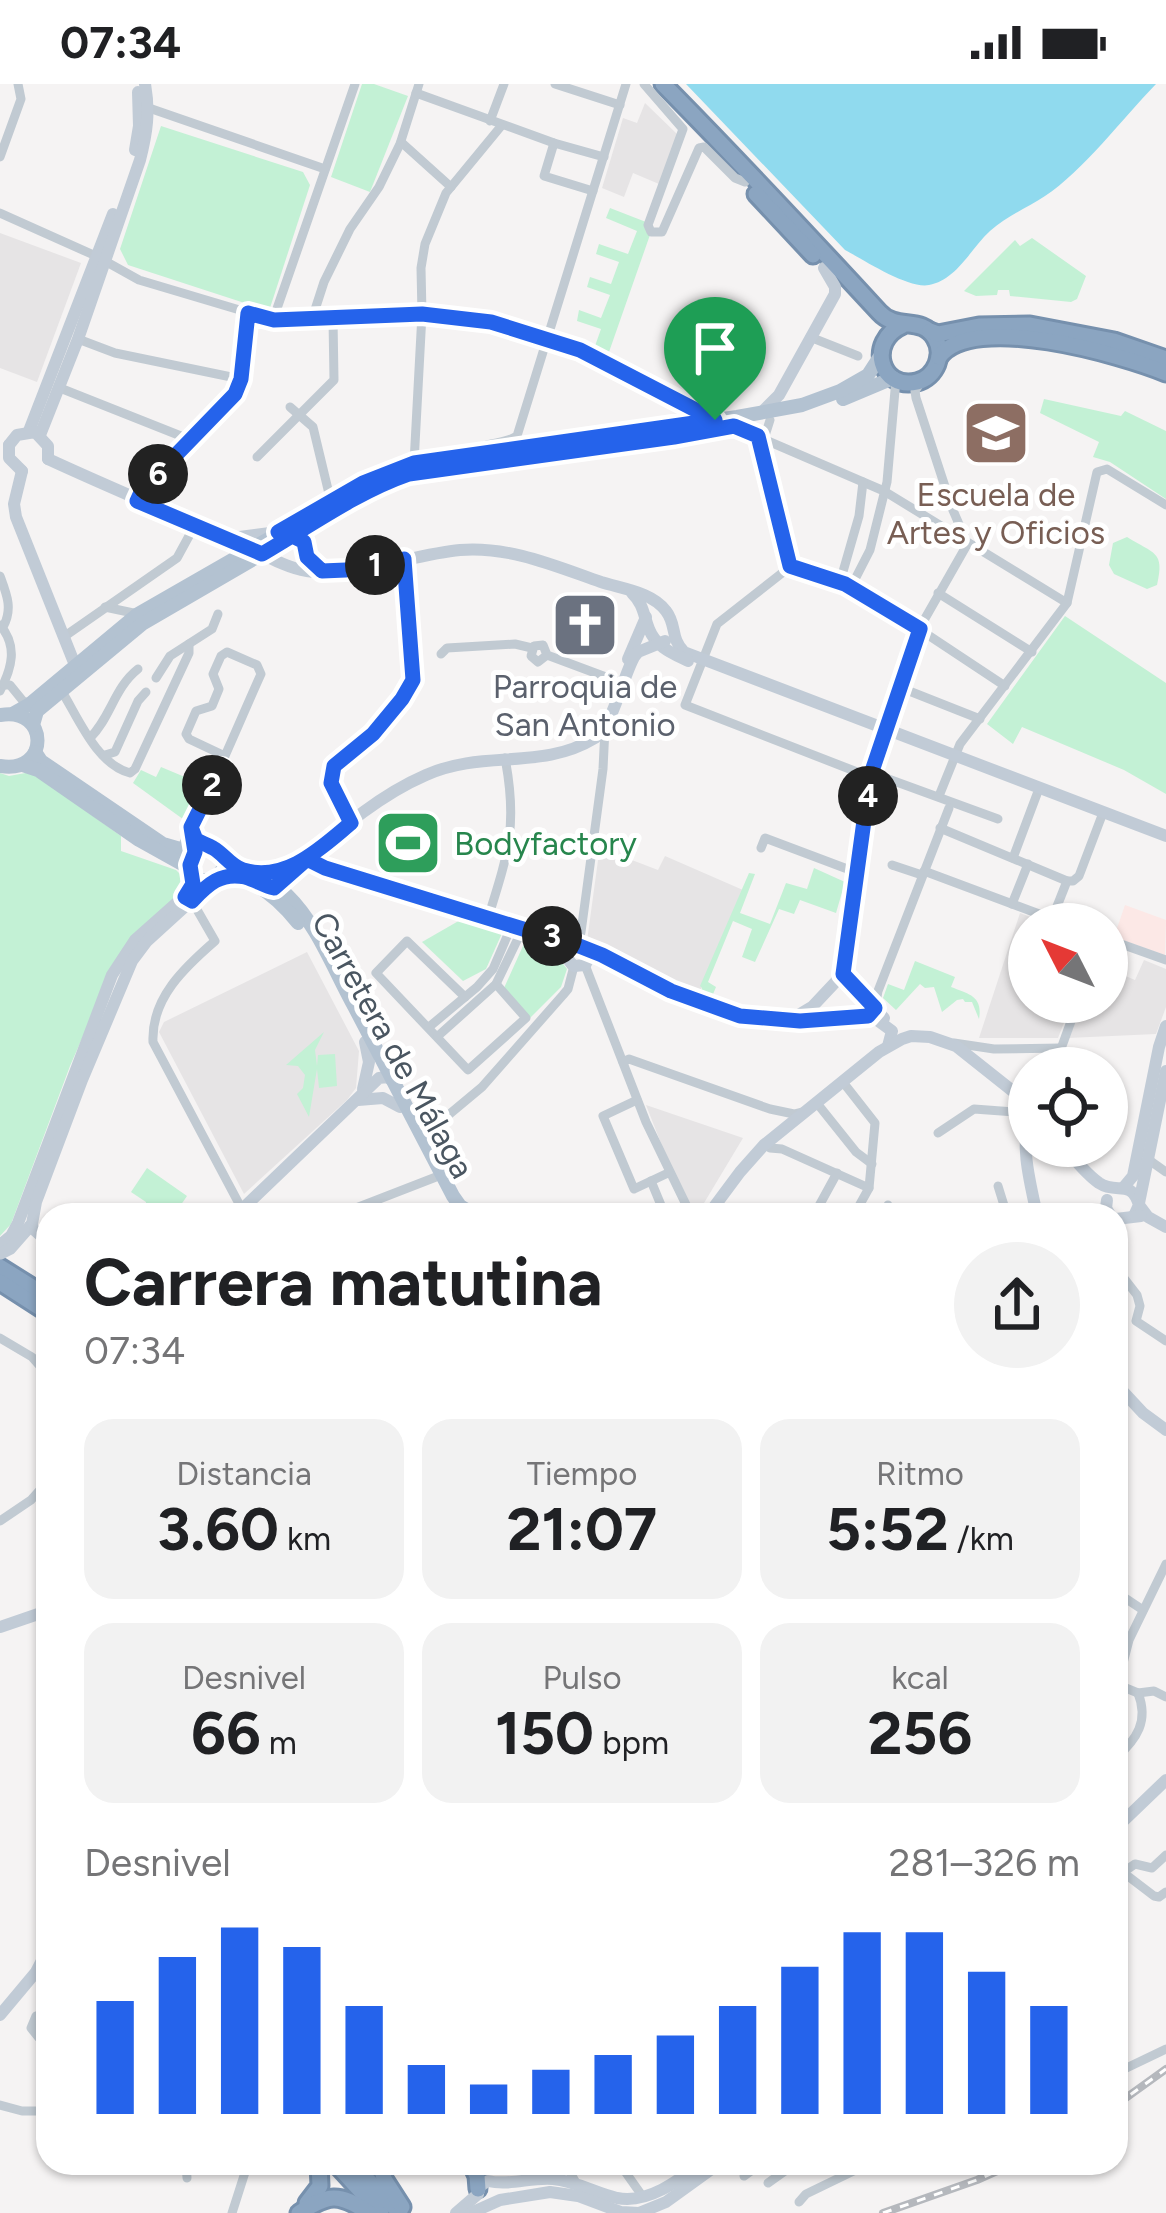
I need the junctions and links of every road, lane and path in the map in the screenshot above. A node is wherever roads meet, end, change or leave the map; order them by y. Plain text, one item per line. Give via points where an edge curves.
1 (18, 84) edge
2 (141, 84) edge
3 (355, 84) edge
4 (503, 84) edge
5 (555, 84) edge
6 (626, 84) edge
7 (647, 84) edge
8 (663, 84) edge
9 (418, 88) edge
10 (620, 105) junction
11 (144, 109) junction
12 (496, 123) junction
13 (401, 142) junction
14 (554, 142) junction
15 (0, 157) edge
16 (604, 157) junction
17 (326, 169) junction
18 (745, 182) junction
19 (451, 187) junction
20 (593, 191) junction
21 (0, 213) edge
22 (100, 258) junction
23 (824, 268) junction
24 (248, 313) junction
25 (422, 314) junction
26 (312, 319) junction
27 (333, 319) junction
28 (274, 320) junction
29 (903, 325) junction
30 (930, 331) junction
31 (810, 337) junction
32 (549, 338) junction
33 (78, 339) junction
34 (881, 349) junction
35 (858, 356) dead end
36 (939, 357) junction
37 (1166, 359) edge
38 (1166, 373) edge
39 (241, 379) junction
40 (895, 379) junction
41 (922, 380) junction
42 (60, 388) junction
43 (295, 411) junction
44 (766, 416) junction
45 (715, 420) junction
46 (734, 426) junction
47 (35, 433) junction
48 (761, 437) junction
49 (191, 440) junction
50 (5, 443) edge
51 (469, 455) junction
52 (257, 458) dead end
53 (414, 463) junction
54 (36, 467) junction
55 (863, 482) junction
56 (884, 491) junction
57 (137, 501) junction
58 (331, 502) junction
59 (1166, 506) edge
60 (952, 508) junction
61 (935, 523) junction
62 (195, 526) junction
63 (297, 537) junction
64 (231, 538) junction
65 (968, 542) junction
66 (251, 552) junction
67 (404, 559) junction
68 (284, 565) junction
69 (790, 566) junction
70 (322, 571) junction
71 (0, 577) edge
72 (845, 585) junction
73 (631, 592) junction
74 (938, 593) junction
75 (1067, 603) junction
76 (105, 607) junction
77 (662, 608) junction
78 (138, 614) junction
79 (218, 614) dead end
80 (646, 616) junction
81 (1, 626) edge
82 (920, 629) junction
83 (673, 630) junction
84 (65, 636) junction
85 (189, 644) junction
86 (659, 647) junction
87 (1032, 652) junction
88 (441, 654) dead end
89 (702, 663) junction
90 (75, 664) junction
91 (138, 669) dead end
92 (156, 678) dead end
93 (620, 683) junction
94 (1005, 686) junction
95 (899, 687) junction
96 (6, 690) edge
97 (61, 690) junction
98 (146, 692) dead end
99 (15, 711) edge
100 (980, 718) junction
101 (32, 725) junction
102 (605, 728) junction
103 (887, 733) junction
104 (90, 738) junction
105 (582, 743) junction
106 (35, 752) junction
107 (104, 755) junction
108 (505, 758) junction
109 (954, 759) junction
110 (223, 762) junction
111 (23, 765) junction
112 (0, 766) edge
113 (871, 775) junction
114 (1037, 794) junction
115 (939, 796) junction
116 (949, 808) dead end
117 (998, 818) dead end
118 (1101, 818) junction
119 (351, 823) junction
120 (191, 827) junction
121 (940, 828) junction
122 (1166, 840) edge
123 (761, 848) dead end
124 (217, 852) junction
125 (1013, 858) junction
126 (190, 859) junction
127 (307, 859) junction
128 (1028, 864) junction
129 (892, 865) dead end
130 (858, 873) junction
131 (923, 873) junction
132 (242, 874) junction
133 (216, 878) junction
134 (1067, 881) junction
135 (277, 887) junction
136 (188, 899) junction
137 (1009, 903) edge
138 (1012, 903) edge
139 (1058, 903) edge
140 (296, 906) junction
141 (488, 918) junction
142 (518, 927) junction
143 (1128, 946) edge
144 (575, 950) junction
145 (1166, 960) edge
146 (843, 974) junction
147 (496, 984) junction
148 (465, 997) junction
149 (871, 1003) junction
150 (814, 1014) junction
151 (1166, 1026) edge
152 (429, 1027) junction
153 (438, 1036) junction
154 (911, 1036) junction
155 (943, 1041) junction
156 (365, 1042) junction
157 (888, 1046) junction
158 (1162, 1047) edge
159 (975, 1048) junction
160 (994, 1049) junction
161 (1008, 1049) edge
162 (623, 1062) junction
163 (986, 1065) junction
164 (1166, 1071) edge
165 (388, 1078) junction
166 (846, 1086) junction
167 (1008, 1089) edge
168 (1008, 1090) edge
169 (357, 1100) junction
170 (637, 1100) junction
171 (400, 1107) junction
172 (814, 1108) junction
173 (770, 1109) junction
174 (1008, 1111) edge
175 (782, 1130) junction
176 (938, 1133) dead end
177 (422, 1137) junction
178 (770, 1148) junction
179 (1149, 1160) junction
180 (872, 1163) junction
181 (1030, 1167) edge
182 (1073, 1167) edge
183 (1082, 1167) edge
184 (1166, 1172) edge
185 (668, 1173) junction
186 (837, 1173) junction
187 (436, 1177) junction
188 (651, 1181) junction
189 (998, 1186) dead end
190 (869, 1188) junction
191 (1121, 1188) junction
192 (236, 1203) edge
193 (251, 1203) edge
194 (369, 1203) edge
195 (449, 1203) edge
196 (456, 1203) edge
197 (661, 1203) edge
198 (682, 1203) edge
199 (717, 1203) edge
200 (726, 1203) edge
201 (821, 1203) edge
202 (861, 1203) edge
203 (1003, 1203) edge
204 (1035, 1203) edge
205 (1112, 1203) edge
206 (1117, 1203) edge
207 (1127, 1203) edge
208 (1128, 1203) edge
209 (1128, 1215) edge
210 (26, 1222) junction
211 (1166, 1227) edge
212 (36, 1231) edge
213 (0, 1249) edge
214 (0, 1267) edge
215 (0, 1282) edge
216 (1128, 1285) edge
217 (36, 1290) edge
218 (36, 1305) edge
219 (0, 1338) edge
220 (1166, 1341) edge
221 (36, 1362) edge
222 (1128, 1397) edge
223 (1166, 1430) edge
224 (36, 1494) edge
225 (0, 1522) edge
226 (1166, 1564) edge
227 (1128, 1600) edge
228 (1143, 1610) junction
229 (36, 1613) edge
230 (0, 1627) edge
231 (1128, 1644) edge
232 (1128, 1690) edge
233 (1138, 1693) junction
234 (1166, 1697) edge
235 (1128, 1747) edge
236 (1166, 1776) edge
237 (1128, 1808) edge
238 (1128, 1816) edge
239 (1166, 1855) edge
240 (1128, 1867) edge
241 (1128, 1877) edge
242 (1166, 1892) edge
243 (36, 1972) edge
244 (0, 2015) edge
245 (1166, 2049) edge
246 (1128, 2067) edge
247 (0, 2105) edge
248 (36, 2110) edge
249 (244, 2175) edge
250 (321, 2175) edge
251 (346, 2175) edge
252 (364, 2175) edge
253 (383, 2175) edge
254 (480, 2175) edge
255 (536, 2175) edge
256 (572, 2175) edge
257 (628, 2175) edge
258 (684, 2175) edge
259 (703, 2175) edge
260 (777, 2175) edge
261 (845, 2175) edge
262 (535, 2178) junction
263 (576, 2182) junction
264 (768, 2183) dead end
265 (489, 2192) junction
266 (644, 2197) junction
267 (799, 2202) dead end
268 (232, 2213) edge
269 (297, 2213) edge
270 (368, 2213) edge
271 (381, 2213) edge
272 (404, 2213) edge
273 (456, 2213) edge
274 (471, 2213) edge

1 - 15 street via 21,99
2 - 11 main road
3 - 17 street
4 - 12 street
5 - 10 street
6 - 10 street
7 - 18 highway
7 - 18 street via 683,129 651,232 662,232 698,148
8 - 29 highway via 887,321
9 - 12 street
9 - 13 street
10 - 16 street
11 - 17 street
11 - 22 main road via 140,160
12 - 14 street
12 - 19 street
13 - 19 street
13 - 26 street via 350,229
14 - 16 street
14 - 20 street via 544,176
16 - 20 street
17 - 28 street
18 - 23 highway
19 - 25 street via 425,244
20 - 32 street
21 - 22 street
22 - 24 street via 139,280
22 - 33 main road
22 - 47 main road
23 - 31 main road via 836,291
23 - 34 highway via 876,324
24 - 28 street
24 - 39 street
25 - 27 street
25 - 32 street
25 - 53 street
26 - 27 street
26 - 28 street
27 - 43 street via 334,380
29 - 30 highway
29 - 34 highway
30 - 36 highway
30 - 37 highway via 1030,325
31 - 35 street
31 - 44 main road
32 - 45 street
32 - 51 street via 515,439
33 - 39 street
33 - 42 main road
34 - 40 highway
34 - 44 main road via 868,375
36 - 38 highway via 961,342 1010,338 1097,350
36 - 41 highway
39 - 49 street
40 - 41 highway
40 - 44 main road via 823,408
40 - 56 street
41 - 60 street via 916,398
42 - 47 main road
42 - 49 street
43 - 52 street
43 - 58 street via 313,427
44 - 45 main road
44 - 46 main road
44 - 48 street
45 - 51 main road
46 - 48 street
46 - 63 main road via 409,474
47 - 50 main road
47 - 54 main road via 48,446
48 - 55 street
48 - 69 street
49 - 57 street
50 - 54 main road via 9,458
51 - 53 main road
53 - 58 main road
54 - 57 main road
54 - 84 main road via 14,504 16,517
55 - 56 street
55 - 72 street
56 - 61 street
56 - 72 street via 871,550
57 - 62 main road
58 - 63 main road
59 - 75 street via 1098,470
60 - 61 street
60 - 65 street
61 - 65 street
62 - 64 main road
62 - 76 street via 177,558
63 - 64 main road
63 - 66 main road
63 - 68 main road via 298,562
63 - 70 main road
64 - 66 main road
65 - 74 street
65 - 75 street
66 - 68 main road
66 - 78 main road
66 - 97 main road
67 - 70 main road
67 - 73 main road via 459,550 514,554
67 - 119 street via 413,680 373,734 334,766 331,783
68 - 70 main road
69 - 72 street
69 - 89 street via 720,620
71 - 81 street via 9,602
72 - 82 street
73 - 77 main road
73 - 80 main road
74 - 82 street
74 - 87 street
75 - 87 street
76 - 78 street
76 - 84 street
77 - 80 main road
77 - 83 main road
78 - 90 main road
79 - 85 street via 215,626
80 - 86 main road
80 - 93 main road
81 - 96 street via 12,651
82 - 94 street
82 - 95 street
83 - 86 main road
83 - 89 main road via 679,648
84 - 90 main road
85 - 92 street
85 - 107 street via 133,771
86 - 89 main road
86 - 93 main road via 638,652
87 - 94 street
88 - 93 street via 543,645 547,656
89 - 103 main road
89 - 113 street via 685,705
90 - 99 main road
91 - 104 street
93 - 102 main road
93 - 105 main road via 601,726
94 - 100 street
95 - 100 street
95 - 103 street
96 - 99 street via 23,701
97 - 101 main road
97 - 104 street
98 - 107 street via 115,752
99 - 101 main road
100 - 109 street
101 - 106 main road
102 - 105 main road
102 - 144 street
103 - 109 main road
103 - 113 street
104 - 107 street
105 - 108 main road via 548,757
106 - 111 main road
106 - 126 main road
108 - 119 main road via 429,773
108 - 141 street via 511,834
109 - 114 main road
109 - 115 street
109 - 122 main road
110 - 110 street via 261,674 230,652 212,674 219,687 212,706 198,710 186,734
110 - 120 street
111 - 112 main road
111 - 126 main road via 139,840
113 - 115 street
113 - 130 street
114 - 118 main road
114 - 125 street
115 - 117 street
116 - 121 street
118 - 122 main road
118 - 134 street via 1078,876
119 - 127 main road
120 - 124 street
120 - 126 street
121 - 125 street
121 - 131 street
123 - 130 street via 765,838
124 - 126 main road
124 - 132 main road, Carretera de Málaga
124 - 133 main road via 223,869
125 - 128 street
126 - 133 main road, Carretera de Málaga via 201,880
126 - 136 main road
127 - 132 main road
127 - 135 main road
127 - 140 main road via 295,882
127 - 141 main road
128 - 134 street
128 - 138 street
129 - 131 street
130 - 146 street
131 - 137 street
131 - 149 street
132 - 133 main road, Carretera de Málaga
132 - 135 main road, Carretera de Málaga
132 - 156 main road, Carretera de Málaga via 296,919
133 - 136 main road
134 - 139 street
135 - 140 main road, Carretera de Málaga
136 - 192 street via 215,941 176,977 153,1042
136 - 210 main road via 135,940
140 - 165 main road, Carretera de Málaga
141 - 142 main road
142 - 144 main road
142 - 147 street
142 - 148 street
143 - 145 street
144 - 150 main road via 740,1016
144 - 162 street
144 - 177 street via 568,989 482,1087
146 - 149 main road
146 - 150 main road
147 - 153 street
147 - 153 street via 526,1018 468,1070
148 - 152 street
148 - 152 street via 407,941 376,974
149 - 150 main road
149 - 154 main road
149 - 157 main road via 892,1031
151 - 158 main road
152 - 153 street
154 - 155 main road
154 - 157 main road
155 - 159 street
155 - 163 main road
156 - 165 main road, Carretera de Málaga
156 - 169 main road via 368,1074
157 - 172 main road
158 - 191 main road via 1133,1176
159 - 160 street
159 - 163 street
160 - 161 street
160 - 163 street
162 - 170 street
162 - 173 street
163 - 167 main road
164 - 179 main road
165 - 169 main road
165 - 171 main road, Carretera de Málaga
165 - 177 main road, Carretera de Málaga
166 - 168 main road via 902,1044 928,1040
166 - 172 main road
166 - 180 street via 875,1123
169 - 171 main road via 383,1097
169 - 193 main road
170 - 185 street
170 - 188 street via 603,1116 634,1189
171 - 187 main road, Carretera de Málaga
172 - 173 street
172 - 175 main road
172 - 178 main road
172 - 180 street
173 - 175 street
174 - 176 street via 974,1109
175 - 199 main road
177 - 196 main road, Carretera de Málaga
178 - 186 street
178 - 200 main road
179 - 184 street
179 - 207 main road
180 - 190 street
181 - 204 main road
182 - 205 main road
183 - 191 main road via 1108,1188
185 - 188 street
185 - 198 street
186 - 190 street
186 - 201 street
187 - 194 street
187 - 195 main road, Carretera de Málaga
188 - 197 street
189 - 203 street
190 - 202 street
191 - 206 main road via 1111,1192
191 - 208 main road via 1134,1193
209 - 211 main road
210 - 212 main road
210 - 213 main road via 10,1249
214 - 217 highway
215 - 218 highway
216 - 220 street via 1139,1301 1136,1321
219 - 221 street
222 - 223 main road
224 - 225 street
226 - 228 street
227 - 228 street
228 - 231 street
229 - 230 main road
232 - 233 street
233 - 234 street
233 - 235 street via 1144,1713
236 - 237 main road
236 - 238 main road
239 - 240 street via 1152,1868
241 - 242 street via 1154,1896
243 - 244 main road
245 - 246 street
247 - 248 street
249 - 268 street
250 - 269 highway
251 - 271 highway
252 - 272 highway
253 - 272 highway
254 - 265 highway
255 - 262 street
256 - 263 street
257 - 266 street
258 - 266 main road
259 - 265 main road via 638,2212 559,2193
260 - 264 street
261 - 267 street
262 - 263 main road
262 - 265 main road
263 - 266 main road via 614,2198
265 - 273 main road
265 - 274 main road
269 - 270 highway via 334,2197

